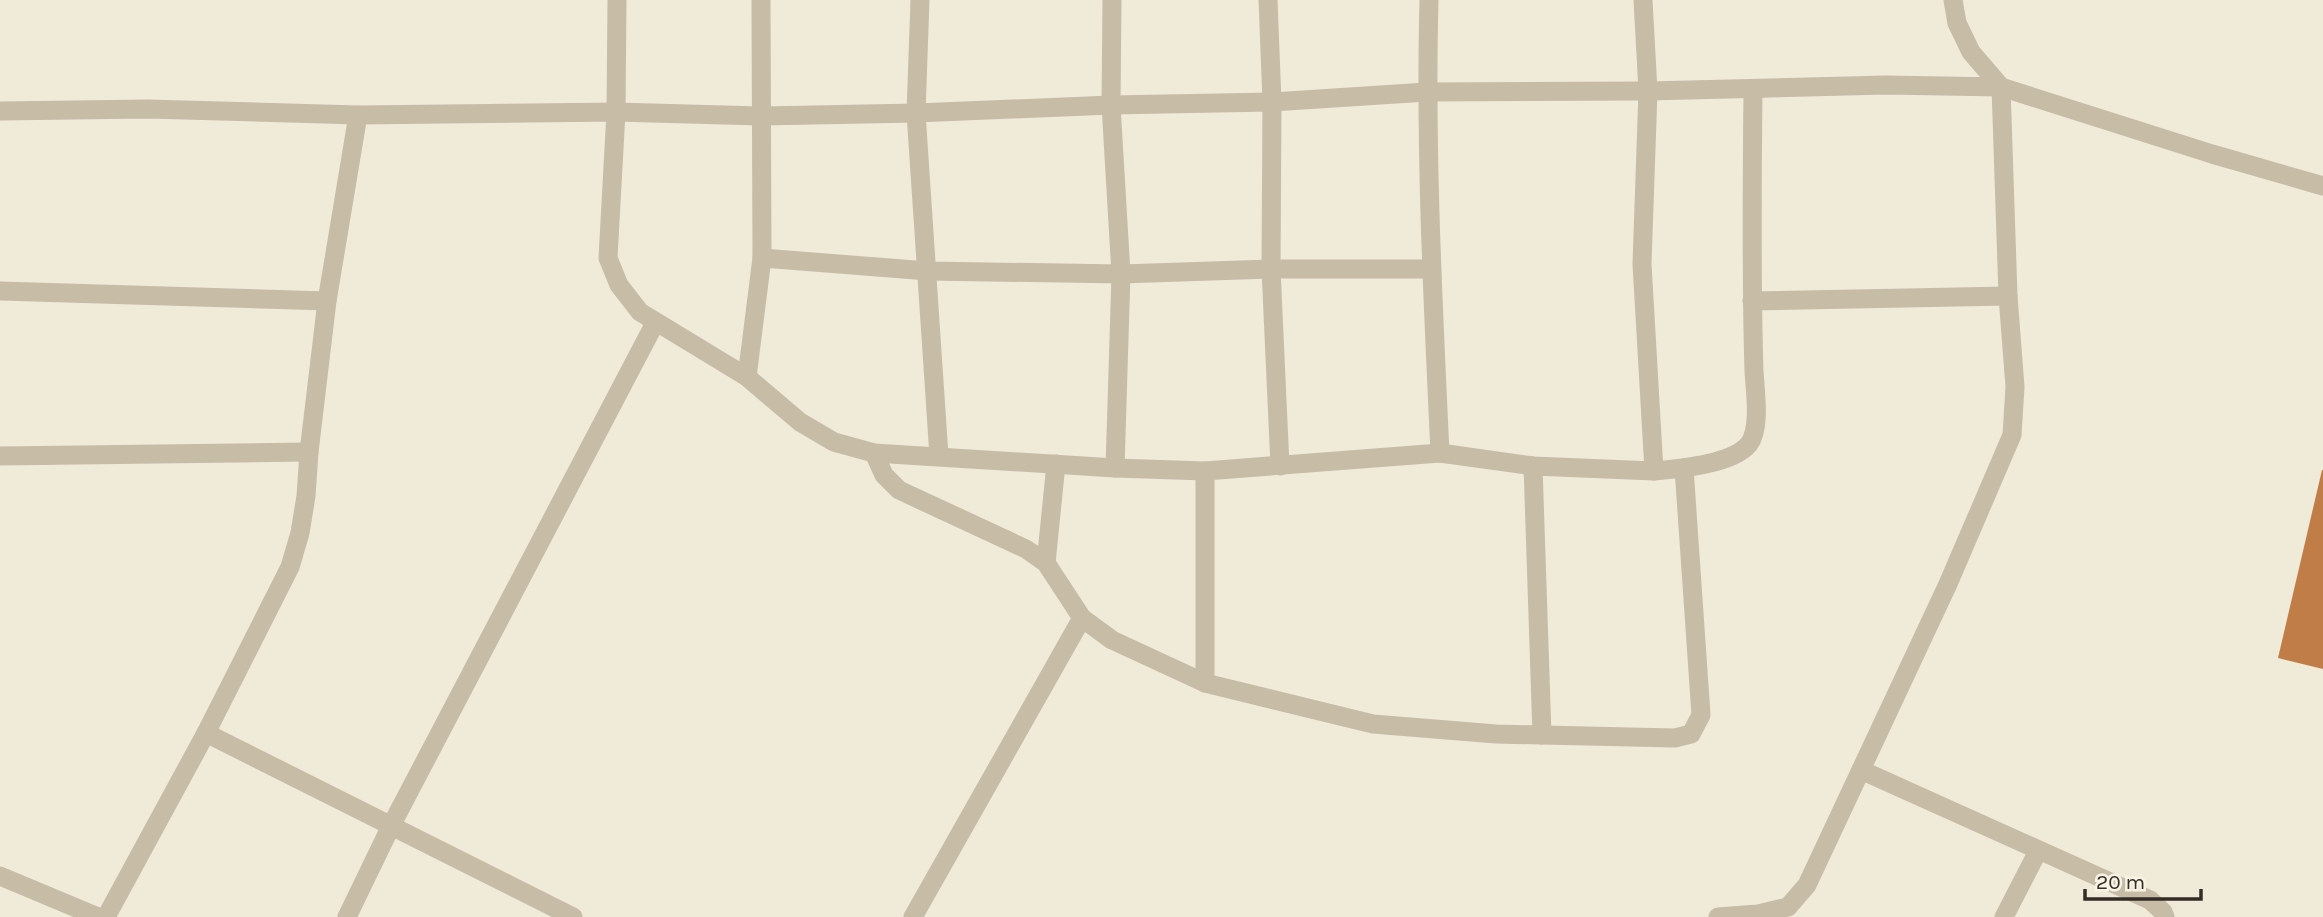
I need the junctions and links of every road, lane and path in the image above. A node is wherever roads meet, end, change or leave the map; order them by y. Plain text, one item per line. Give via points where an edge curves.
1 (617, 0) edge
2 (761, 0) edge
3 (920, 0) edge
4 (1112, 0) edge
5 (1268, 0) edge
6 (1429, 0) edge
7 (1643, 0) edge
8 (1953, 0) edge
9 (2001, 88) junction
10 (1753, 89) junction
11 (1647, 91) junction
12 (1427, 92) junction
13 (1272, 102) junction
14 (1111, 104) junction
15 (0, 111) edge
16 (616, 112) junction
17 (916, 113) junction
18 (358, 114) junction
19 (760, 116) junction
20 (2323, 186) edge
21 (762, 258) junction
22 (1431, 269) junction
23 (1271, 270) junction
24 (928, 271) junction
25 (1121, 274) junction
26 (0, 291) edge
27 (2008, 296) junction
28 (327, 301) junction
29 (1752, 301) junction
30 (655, 323) junction
31 (747, 377) junction
32 (309, 452) junction
33 (874, 453) junction
34 (1440, 453) junction
35 (0, 456) edge
36 (939, 456) junction
37 (1056, 464) junction
38 (1280, 466) junction
39 (1533, 466) junction
40 (1115, 468) junction
41 (1684, 468) junction
42 (1205, 471) junction
43 (1654, 471) junction
44 (1046, 563) junction
45 (1082, 618) junction
46 (1205, 683) junction
47 (206, 733) junction
48 (1542, 734) junction
49 (1861, 770) junction
50 (391, 826) junction
51 (2038, 850) junction
52 (0, 876) edge
53 (98, 917) edge
54 (106, 917) edge
55 (347, 917) edge
56 (573, 917) edge
57 (914, 917) edge
58 (1718, 917) edge
59 (2004, 917) edge
60 (2165, 917) edge

1 - 16 street
2 - 19 street
3 - 17 street
4 - 14 street
5 - 13 street
6 - 12 street
7 - 11 street
8 - 9 street via 1957,23 1971,52
9 - 10 street
9 - 20 street
9 - 27 street
10 - 11 street
10 - 29 street
11 - 12 street
11 - 43 street via 1642,264
12 - 13 street
12 - 22 street
13 - 14 street
13 - 23 street
14 - 17 street
14 - 25 street
15 - 18 street
16 - 18 street
16 - 19 street
16 - 30 street via 608,258 619,285
17 - 19 street
17 - 24 street
18 - 28 street
19 - 21 street
21 - 24 street
21 - 31 street
22 - 23 street
22 - 34 street
23 - 25 street
23 - 38 street
24 - 25 street
24 - 36 street
25 - 40 street
26 - 28 street
27 - 29 street
27 - 49 street via 2015,387 2012,435
28 - 32 street
29 - 41 street via 1756,421 1750,443 1736,455
30 - 31 street
30 - 50 street
31 - 33 street via 800,422 834,442
32 - 35 street
32 - 47 street via 302,520 290,567
33 - 36 street
33 - 44 street via 884,475 899,490 1026,549
34 - 38 street
34 - 39 street
36 - 37 street
37 - 40 street
37 - 44 street
38 - 42 street
39 - 43 street
39 - 48 street
40 - 42 street
41 - 43 street
41 - 48 street via 1701,715 1691,734 1675,738
42 - 46 street
44 - 45 street
45 - 46 street via 1112,640
45 - 57 street
46 - 48 street via 1373,724
47 - 50 street
47 - 54 street
49 - 51 street
49 - 58 street via 1807,884 1788,907
50 - 55 street
50 - 56 street
51 - 59 street
51 - 60 street via 2150,900
52 - 53 street

